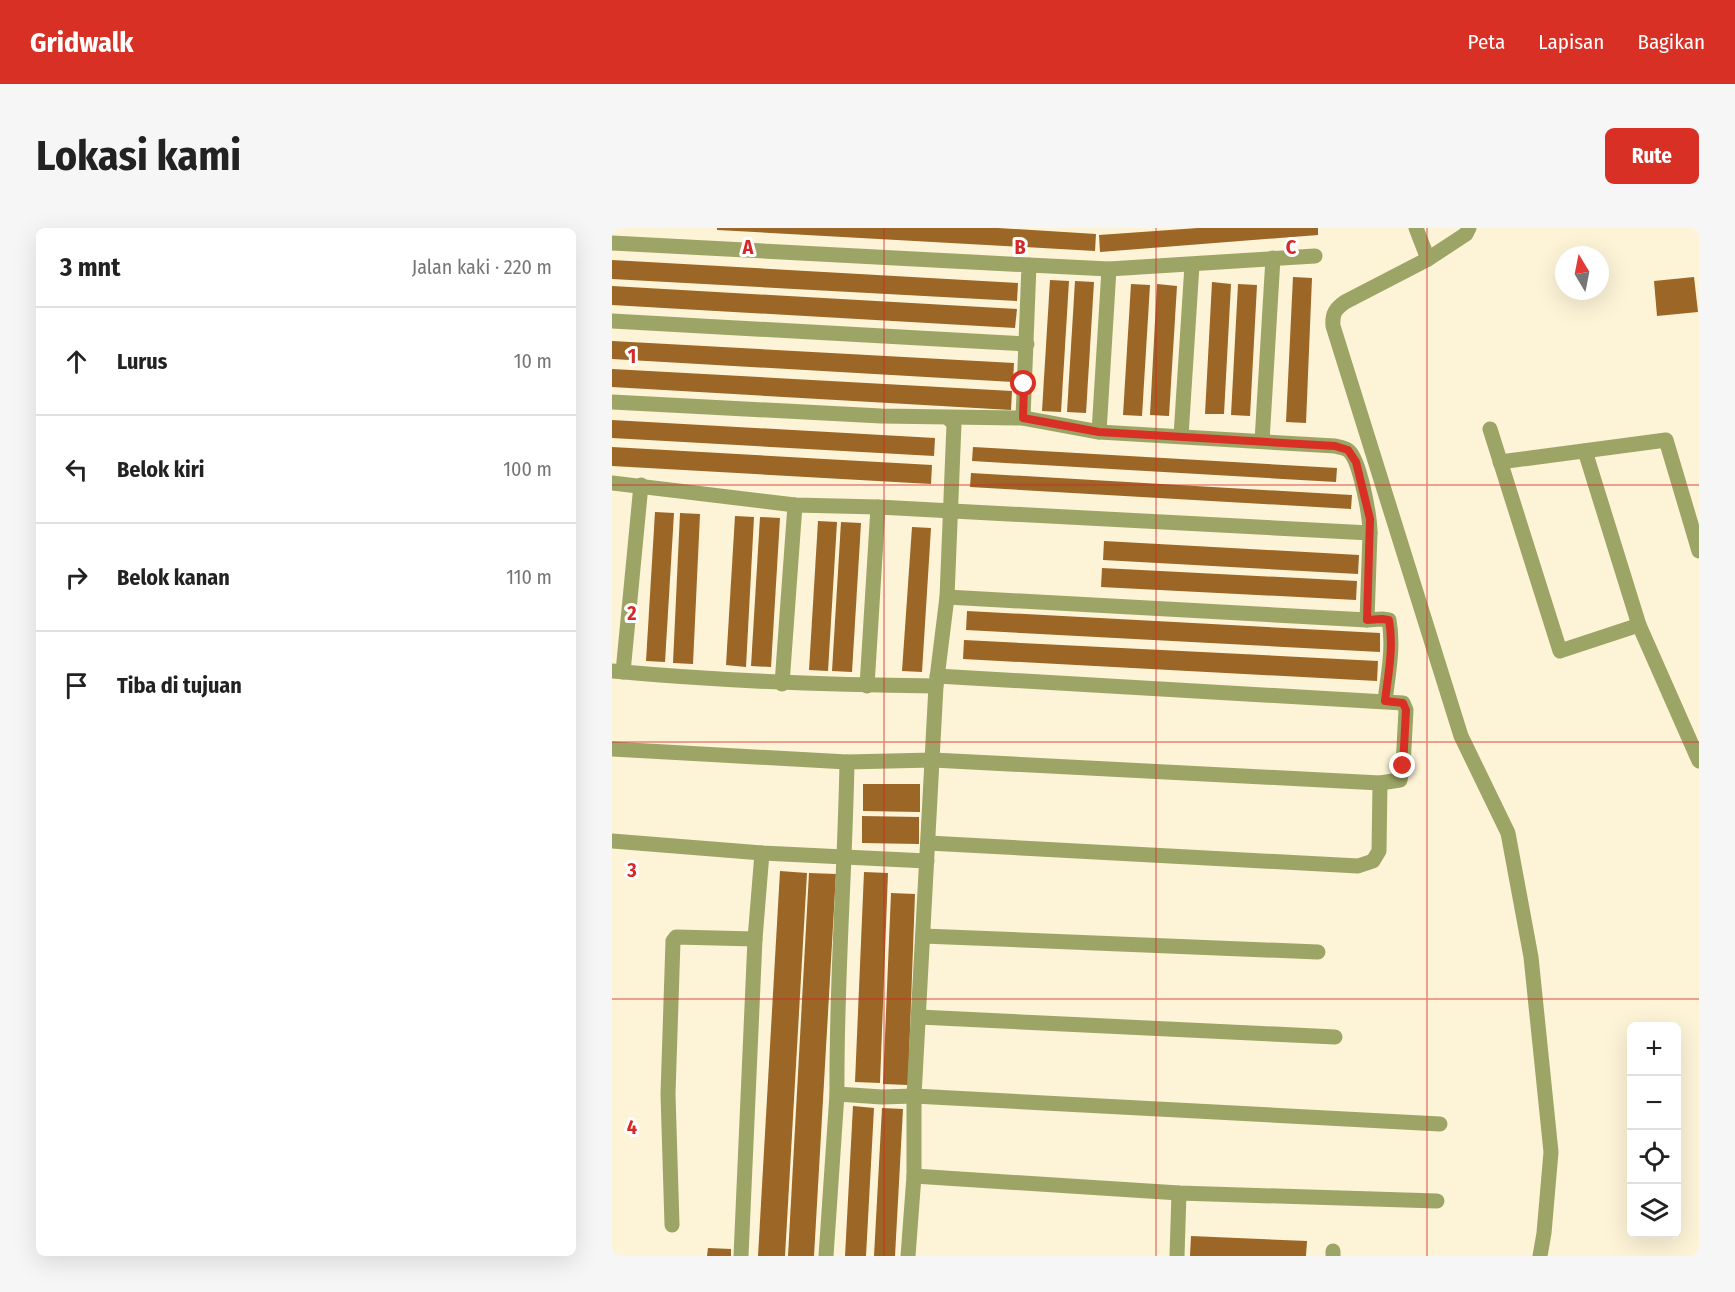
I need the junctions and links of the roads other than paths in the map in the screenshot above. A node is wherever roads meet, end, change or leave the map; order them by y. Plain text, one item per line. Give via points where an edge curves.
1 (1416, 228) edge
2 (1469, 228) edge
3 (612, 243) edge
4 (1315, 256) dead end
5 (1273, 258) junction
6 (1428, 259) junction
7 (1029, 265) junction
8 (1192, 265) junction
9 (1109, 269) junction
10 (612, 321) edge
11 (1027, 344) junction
12 (612, 402) edge
13 (1023, 418) junction
14 (949, 419) junction
15 (1490, 429) dead end
16 (1099, 432) junction
17 (1181, 436) junction
18 (1262, 441) junction
19 (1585, 451) junction
20 (1500, 462) junction
21 (612, 483) edge
22 (641, 485) junction
23 (795, 505) junction
24 (878, 507) junction
25 (951, 512) junction
26 (1371, 533) junction
27 (1699, 551) edge
28 (947, 597) junction
29 (1367, 620) junction
30 (1639, 625) junction
31 (617, 671) edge
32 (936, 681) junction
33 (782, 684) junction
34 (867, 686) junction
35 (1385, 701) junction
36 (612, 749) edge
37 (933, 760) junction
38 (1699, 761) edge
39 (847, 762) junction
40 (1380, 783) junction
41 (612, 841) edge
42 (928, 843) junction
43 (762, 853) junction
44 (845, 857) junction
45 (927, 861) junction
46 (923, 936) junction
47 (755, 939) junction
48 (1318, 952) dead end
49 (920, 1017) junction
50 (1335, 1037) dead end
51 (837, 1094) junction
52 (914, 1096) junction
53 (1440, 1124) dead end
54 (914, 1176) junction
55 (1179, 1193) junction
56 (1437, 1201) dead end
57 (672, 1225) dead end
58 (741, 1256) edge
59 (826, 1256) edge
60 (908, 1256) edge
61 (1177, 1256) edge
62 (1540, 1256) edge

1 - 6 street
2 - 6 street
3 - 7 street
4 - 5 street
5 - 8 street
5 - 18 street
6 - 62 street via 1345,302 1332,316 1333,326 1461,736 1508,833 1531,957 1551,1152
7 - 9 street
7 - 11 street
8 - 9 street
8 - 17 street
9 - 16 street
10 - 11 street
11 - 13 street
12 - 14 street
13 - 14 street
13 - 16 street
14 - 25 street via 954,424
15 - 20 street
16 - 17 street
17 - 18 street
18 - 26 street via 1348,450 1356,462
19 - 20 street
19 - 27 street via 1666,440
19 - 30 street
20 - 30 street via 1560,651
21 - 22 street
22 - 23 street
22 - 31 street
23 - 24 street
23 - 33 street
24 - 25 street
24 - 34 street
25 - 26 street
25 - 28 street
26 - 29 street
28 - 29 street
28 - 32 street
29 - 35 street via 1389,620 1391,654
30 - 38 street
31 - 33 street
32 - 34 street
32 - 35 street
32 - 37 street
33 - 34 street
35 - 40 street via 1403,703 1406,710 1403,766 1400,780
36 - 39 street
37 - 39 street
37 - 40 street
37 - 42 street
39 - 44 street
40 - 42 street via 1379,851 1373,861 1358,866
41 - 43 street
42 - 45 street
43 - 44 street
43 - 47 street
44 - 45 street
44 - 51 street via 836,1034
45 - 46 street
46 - 48 street
46 - 49 street
47 - 57 street via 676,937 673,941 668,1094
47 - 58 street
49 - 50 street
49 - 52 street
51 - 52 street
51 - 59 street
52 - 53 street
52 - 54 street
54 - 55 street
54 - 60 street
55 - 56 street
55 - 61 street

